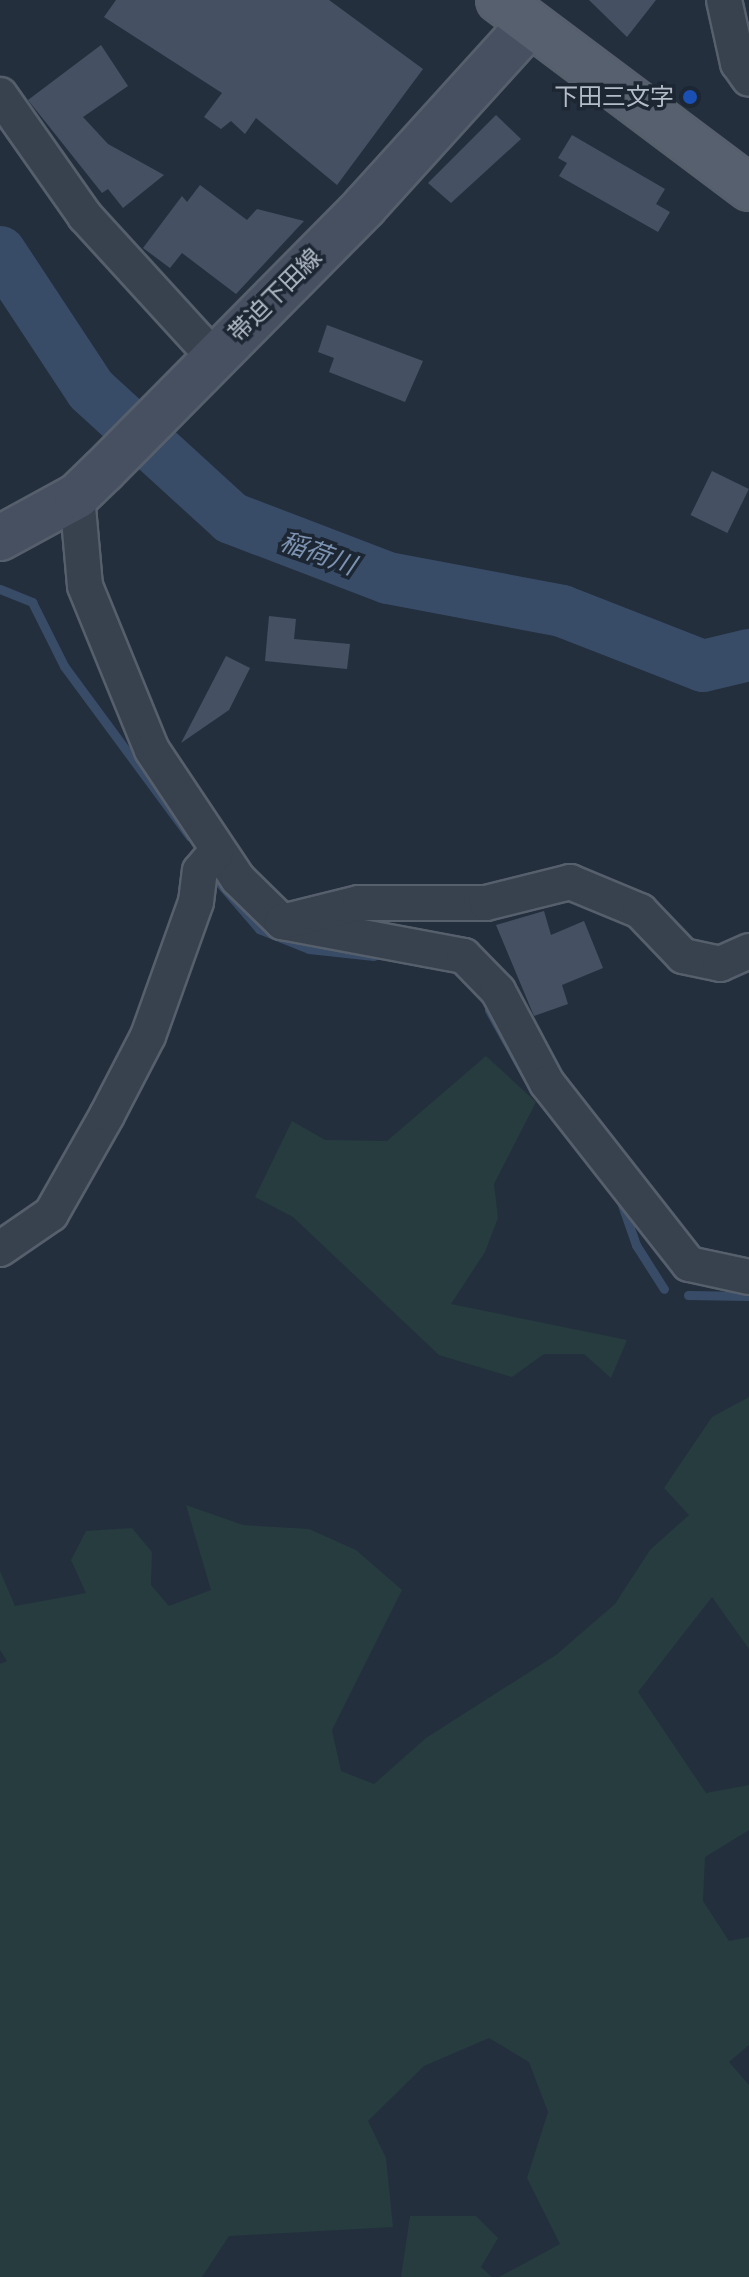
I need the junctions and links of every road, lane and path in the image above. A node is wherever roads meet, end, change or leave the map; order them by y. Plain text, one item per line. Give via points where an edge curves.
1 (724, 0) edge
2 (513, 13) edge
3 (749, 79) edge
4 (0, 95) edge
5 (749, 188) edge
6 (213, 356) junction
7 (77, 496) junction
8 (0, 538) edge
9 (216, 852) junction
10 (282, 922) junction
11 (749, 951) edge
12 (0, 1249) edge
13 (749, 1277) edge

1 - 3 street via 738,63
2 - 5 main road
2 - 6 main road, 帯迫下田線 via 364,207
4 - 6 street via 85,216
6 - 7 main road, 帯迫下田線
7 - 8 main road, 帯迫下田線
7 - 9 street via 85,586 152,750
9 - 10 street
9 - 12 street via 200,871 196,902 148,1036 107,1115 51,1214
10 - 11 street via 375,901 486,903 570,882 640,911 683,956 720,964
10 - 13 street via 464,956 498,991 547,1083 689,1264

